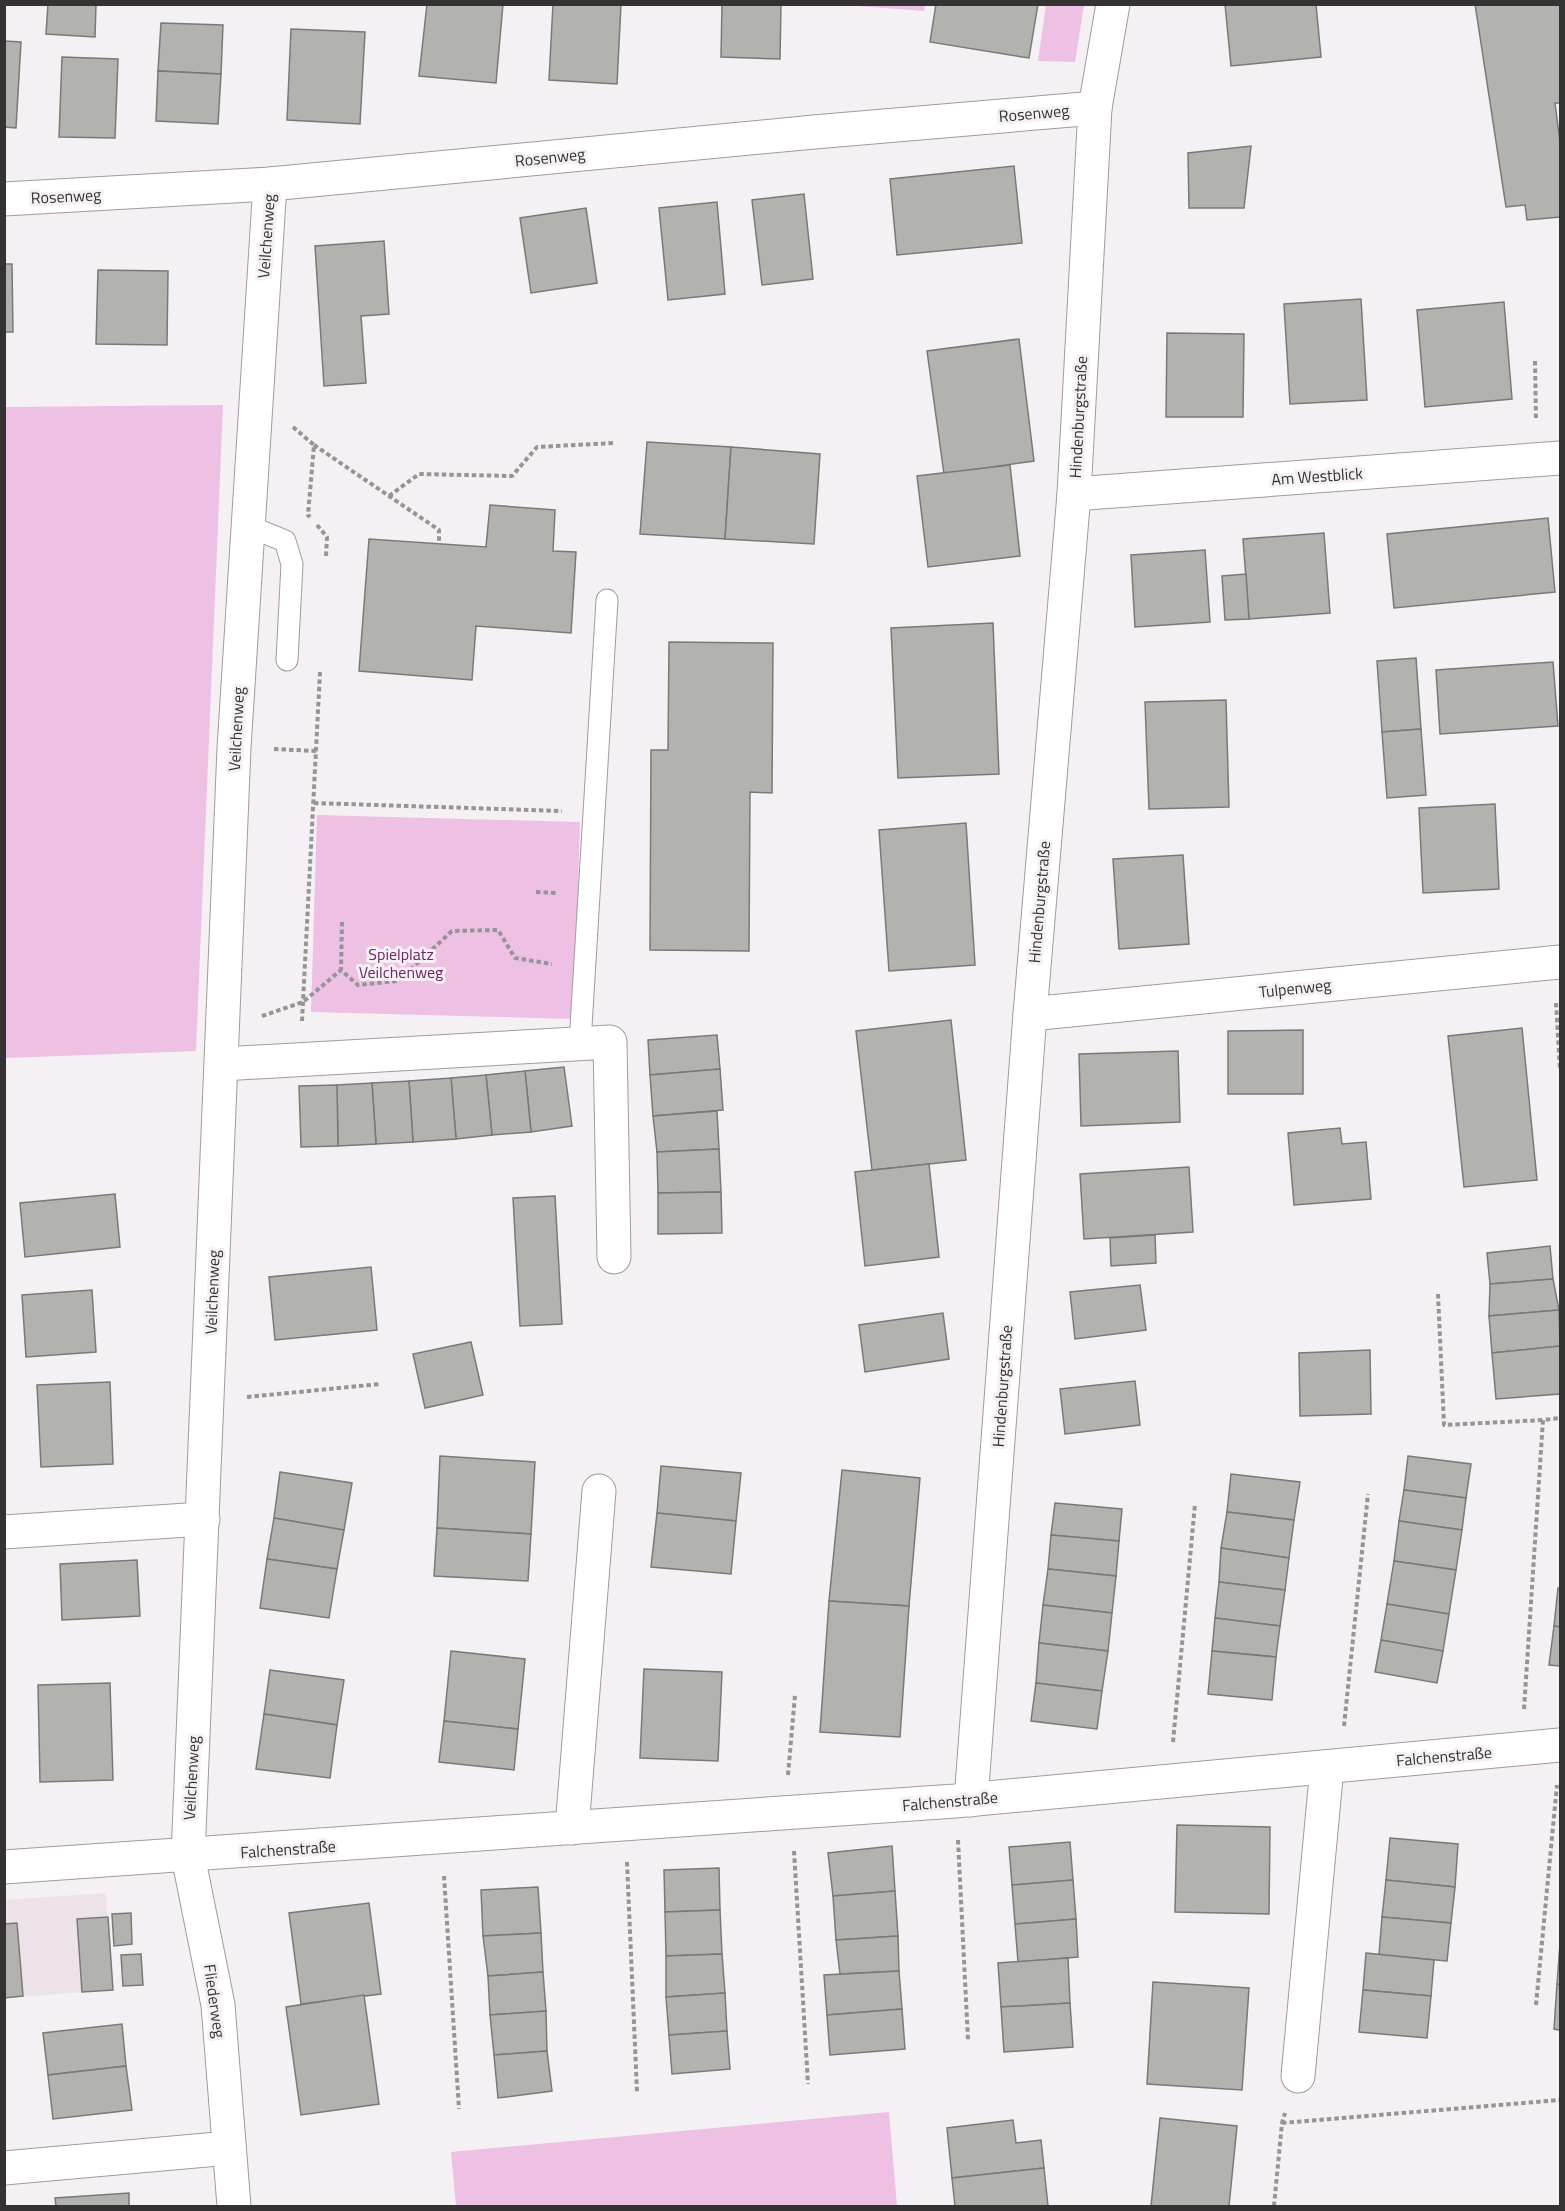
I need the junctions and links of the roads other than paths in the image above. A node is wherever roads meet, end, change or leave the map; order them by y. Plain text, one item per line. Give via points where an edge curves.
1 (1113, 4) edge
2 (1095, 108) junction
3 (270, 184) junction
4 (4, 199) edge
5 (1549, 458) edge
6 (1074, 494) junction
7 (248, 526) junction
8 (607, 600) dead end
9 (287, 660) dead end
10 (1557, 963) edge
11 (1030, 1014) junction
12 (580, 1043) junction
13 (222, 1064) junction
14 (614, 1257) dead end
15 (599, 1491) dead end
16 (203, 1519) junction
17 (4, 1532) edge
18 (1559, 1760) edge
19 (1334, 1766) junction
20 (963, 1801) junction
21 (572, 1828) junction
22 (188, 1856) junction
23 (4, 1867) edge
24 (1298, 2076) road end
25 (229, 2148) junction
26 (4, 2168) edge
27 (234, 2206) edge

1 - 2 street, Hindenburgstraße
2 - 3 street, Rosenweg
2 - 6 street, Hindenburgstraße
3 - 4 street, Rosenweg
3 - 7 street, Veilchenweg
5 - 6 street, Am Westblick
6 - 11 street, Hindenburgstraße
7 - 9 lane via 285,541 292,564
7 - 13 street, Veilchenweg via 234,748
8 - 12 lane
10 - 11 street, Tulpenweg
11 - 20 street, Hindenburgstraße
12 - 13 street
12 - 14 street via 610,1042
13 - 16 street, Veilchenweg
15 - 21 street
16 - 17 street
16 - 22 street, Veilchenweg
18 - 19 street, Falchenstraße via 1521,1748
19 - 20 street, Falchenstraße
19 - 24 street
20 - 21 street, Falchenstraße
21 - 22 street, Falchenstraße
22 - 23 street, Falchenstraße
22 - 25 street, Fliederweg via 218,2005
25 - 26 street
25 - 27 street, Fliederweg

